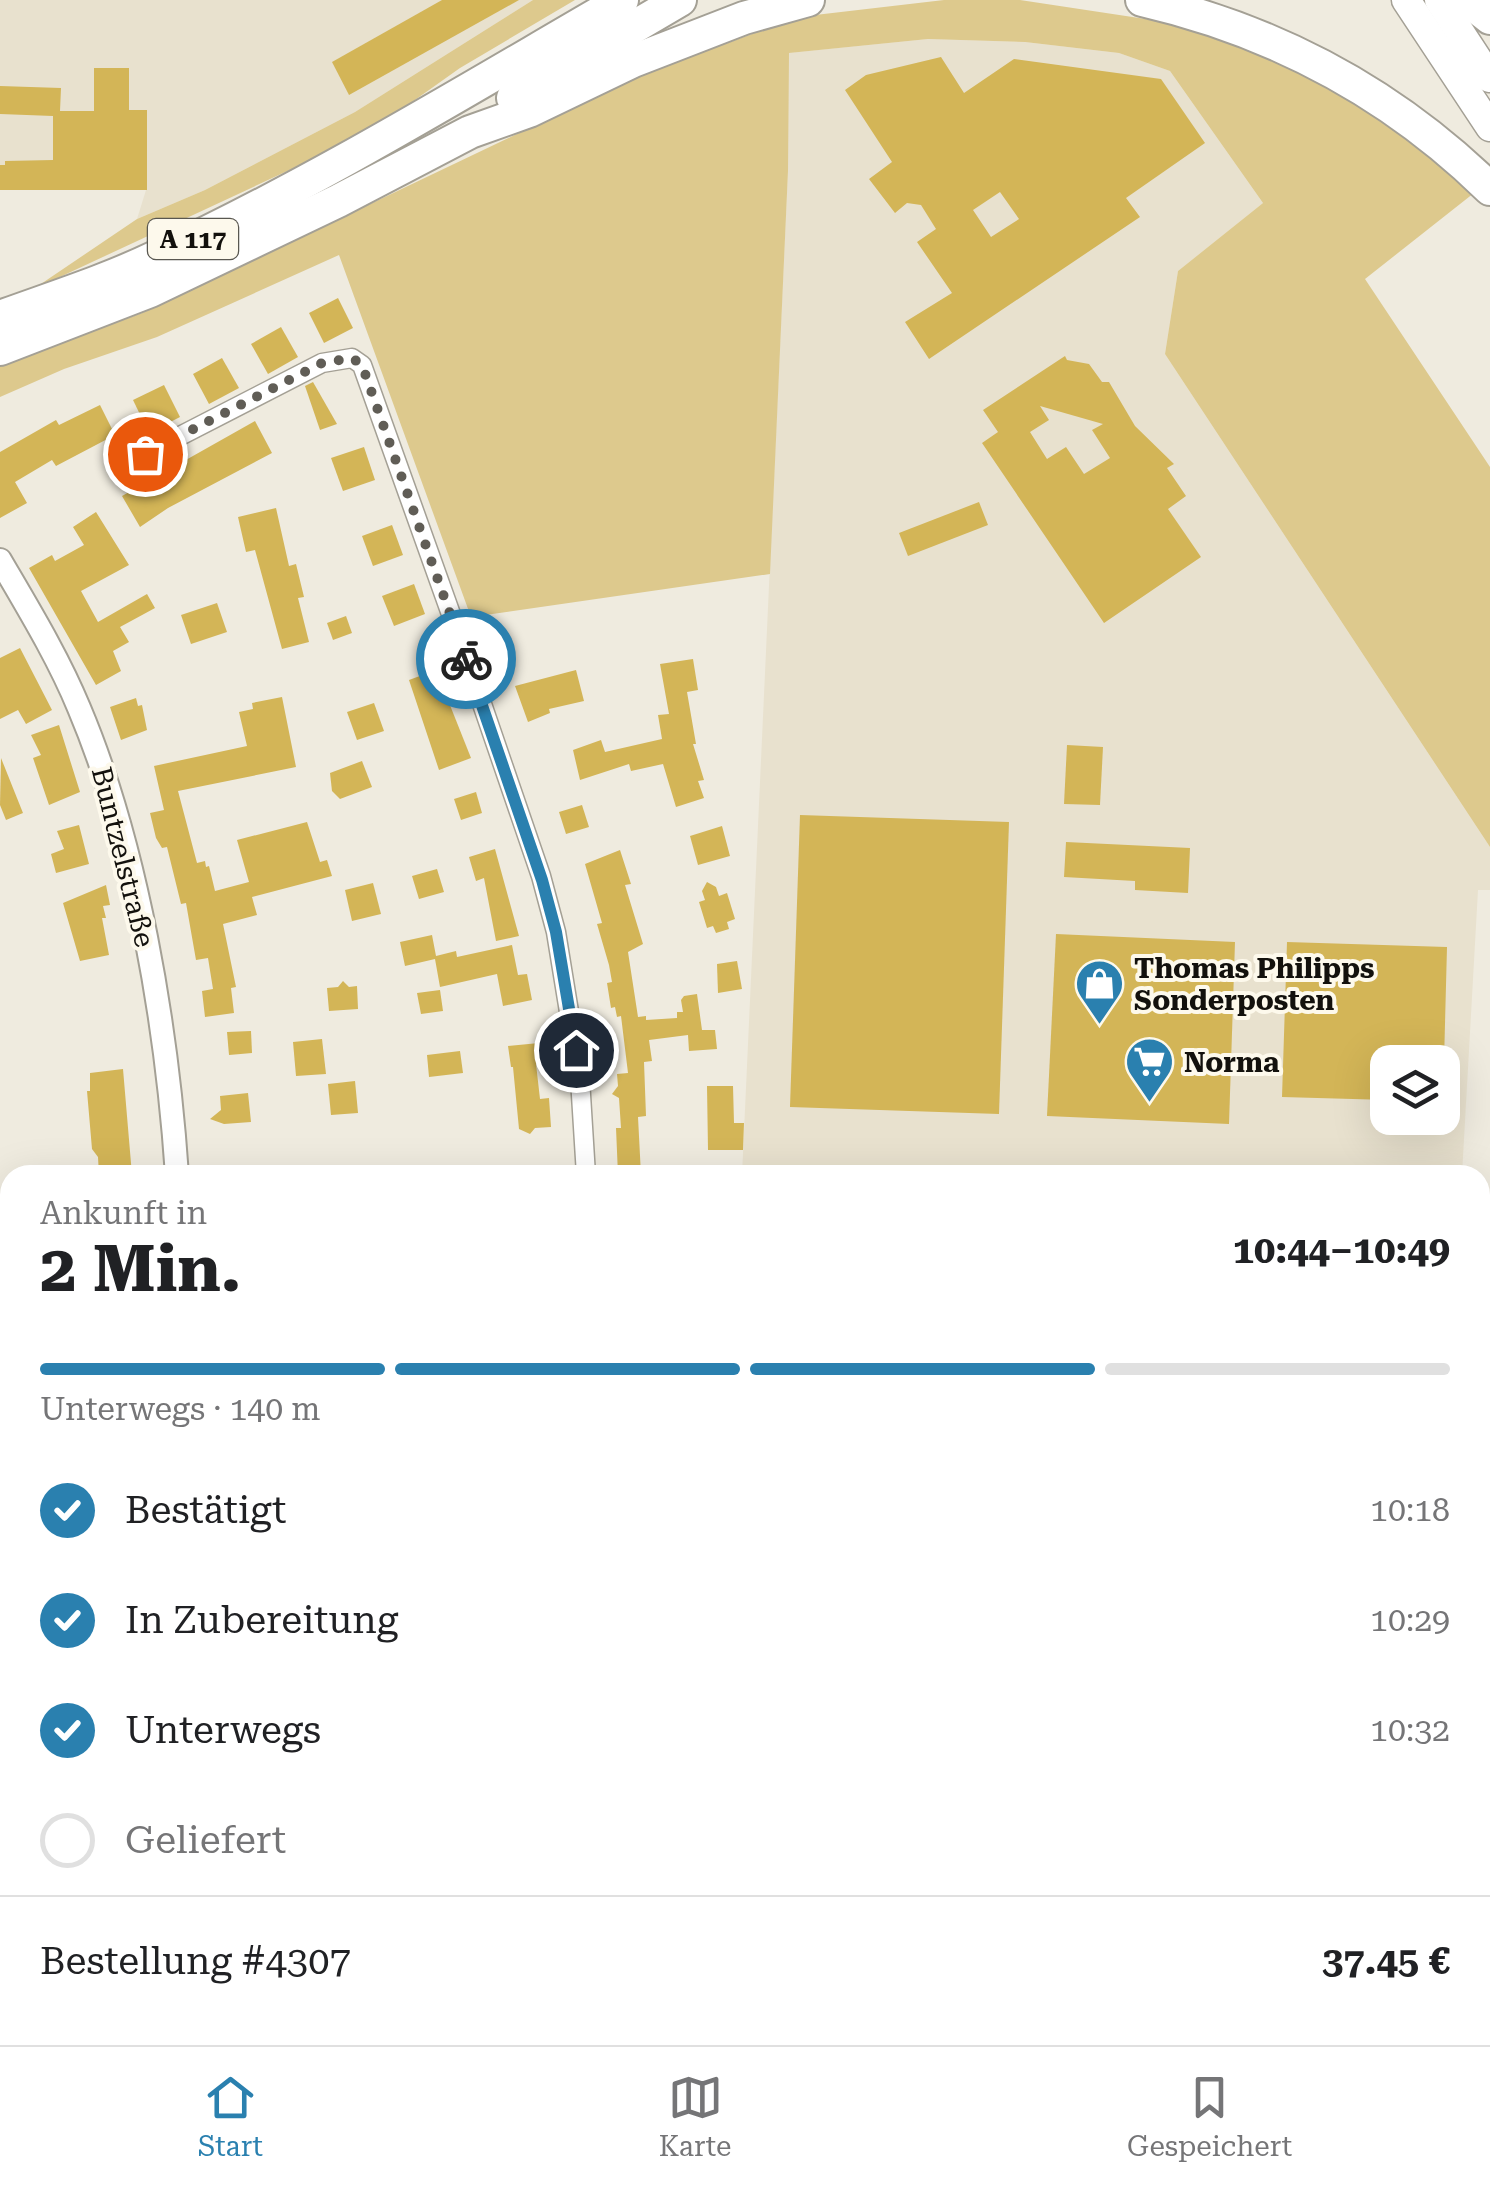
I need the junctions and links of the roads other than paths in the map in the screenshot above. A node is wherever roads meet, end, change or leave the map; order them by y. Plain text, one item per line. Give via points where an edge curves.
1 (622, 0) edge
2 (680, 0) edge
3 (808, 0) edge
4 (1142, 0) edge
5 (1406, 0) edge
6 (1439, 0) edge
7 (1467, 0) edge
8 (1490, 18) edge
9 (1490, 78) edge
10 (1490, 127) edge
11 (470, 132) junction
12 (1490, 189) edge
13 (0, 317) edge
14 (0, 349) edge
15 (145, 454) dead end
16 (0, 560) edge
17 (176, 1165) edge
18 (585, 1165) edge

1 - 13 highway, A 117 via 252,210 154,258
2 - 11 highway via 518,94
3 - 11 highway via 678,43
4 - 12 highway via 1226,24 1339,73 1384,100
5 - 10 main road
6 - 9 main road
7 - 8 highway
11 - 14 highway, A 117 via 150,291
15 - 18 street via 322,363 352,358 362,365 541,876 580,1079
16 - 17 street, Buntzelstraße via 78,706 108,791 155,990

